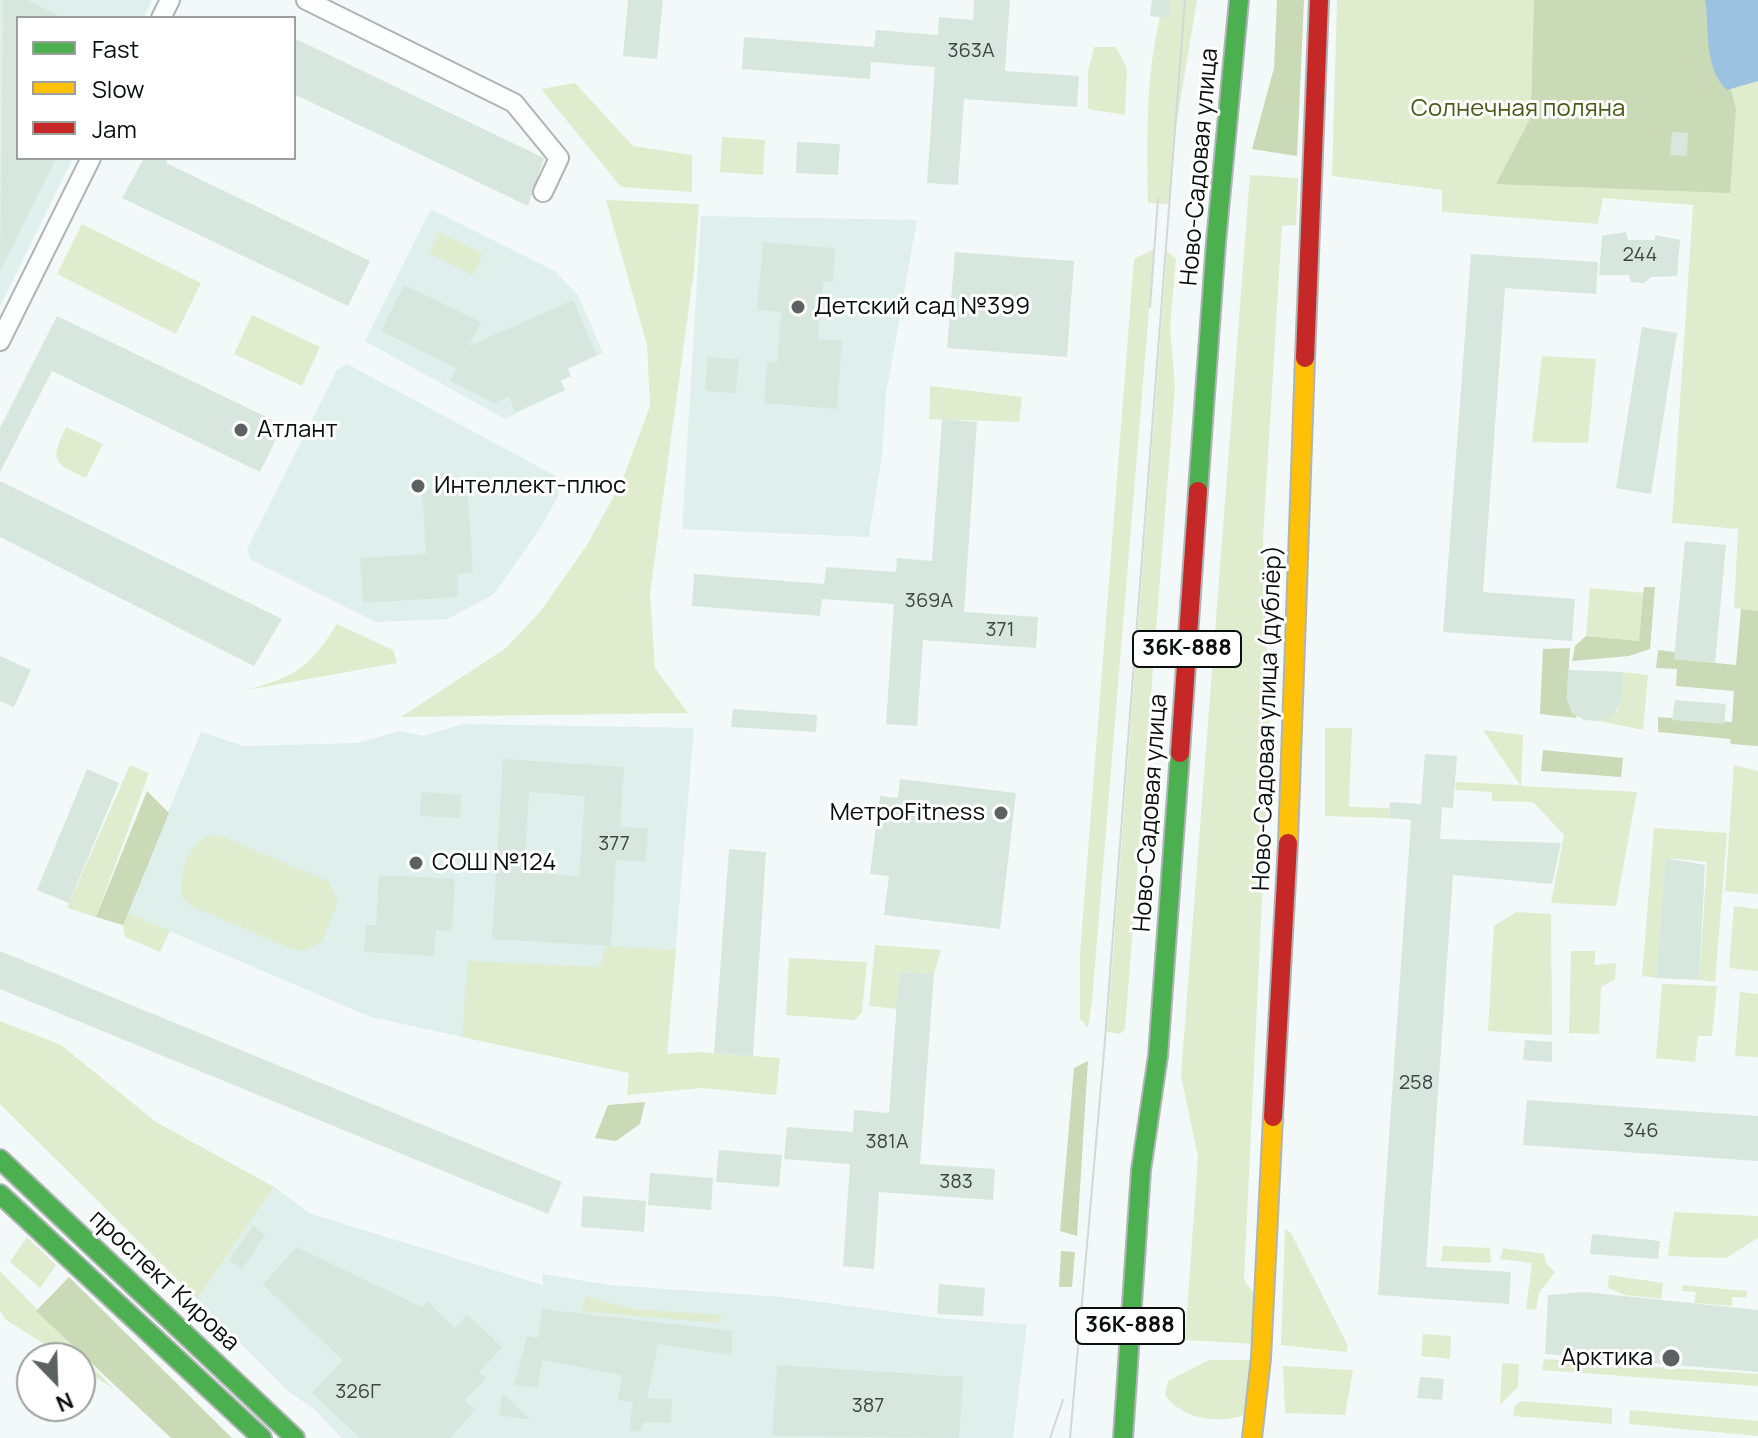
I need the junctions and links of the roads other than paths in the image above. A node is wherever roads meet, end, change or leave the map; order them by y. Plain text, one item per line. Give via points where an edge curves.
1 (306, 0) edge
2 (1239, 0) edge
3 (1319, 0) edge
4 (90, 160) edge
5 (543, 192) dead end
6 (0, 341) edge
7 (0, 1159) edge
8 (0, 1194) edge
9 (262, 1438) edge
10 (295, 1438) edge
11 (1123, 1438) edge
12 (1252, 1438) edge

1 - 5 street via 514,103 559,158
2 - 11 main road, Ново-Садовая улица / 36К-888 via 1215,258 1158,1056 1141,1170
3 - 12 main road, Ново-Садовая улица (дублёр) via 1294,720 1261,1358
4 - 6 street
7 - 10 main road, проспект Кирова
8 - 9 main road, проспект Кирова

